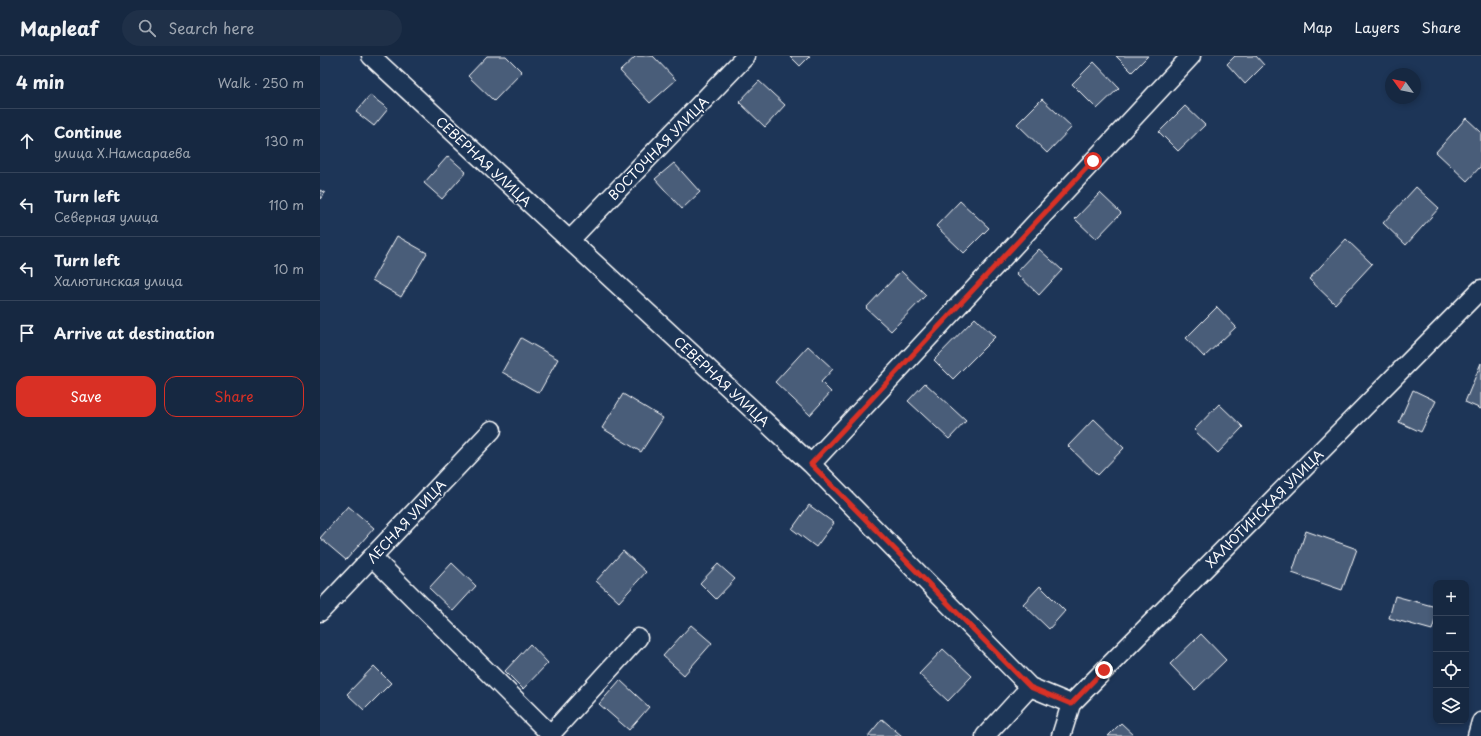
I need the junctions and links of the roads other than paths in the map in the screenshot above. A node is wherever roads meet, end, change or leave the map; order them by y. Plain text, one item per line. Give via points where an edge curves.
1 (371, 56) edge
2 (746, 56) edge
3 (1191, 56) edge
4 (570, 240) junction
5 (1481, 289) edge
6 (492, 430) dead end
7 (811, 464) junction
8 (372, 557) junction
9 (320, 612) edge
10 (638, 638) dead end
11 (1030, 687) junction
12 (1071, 704) junction
13 (1481, 722) edge
14 (550, 736) edge
15 (985, 736) edge
16 (1062, 736) edge
17 (1477, 736) edge

1 - 4 street, СЕВЕРНАЯ УЛИЦА
2 - 4 street, ВОСТОЧНАЯ УЛИЦА
3 - 7 street
4 - 7 street, СЕВЕРНАЯ УЛИЦА
5 - 12 street, ХАЛЮТИНСКАЯ УЛИЦА
6 - 8 street, ЛЕСНАЯ УЛИЦА
7 - 11 street, СЕВЕРНАЯ УЛИЦА
8 - 9 street, ЛЕСНАЯ УЛИЦА
8 - 14 street
10 - 14 street
11 - 12 street, СЕВЕРНАЯ УЛИЦА
11 - 15 street
12 - 16 street, ХАЛЮТИНСКАЯ УЛИЦА
13 - 17 street

